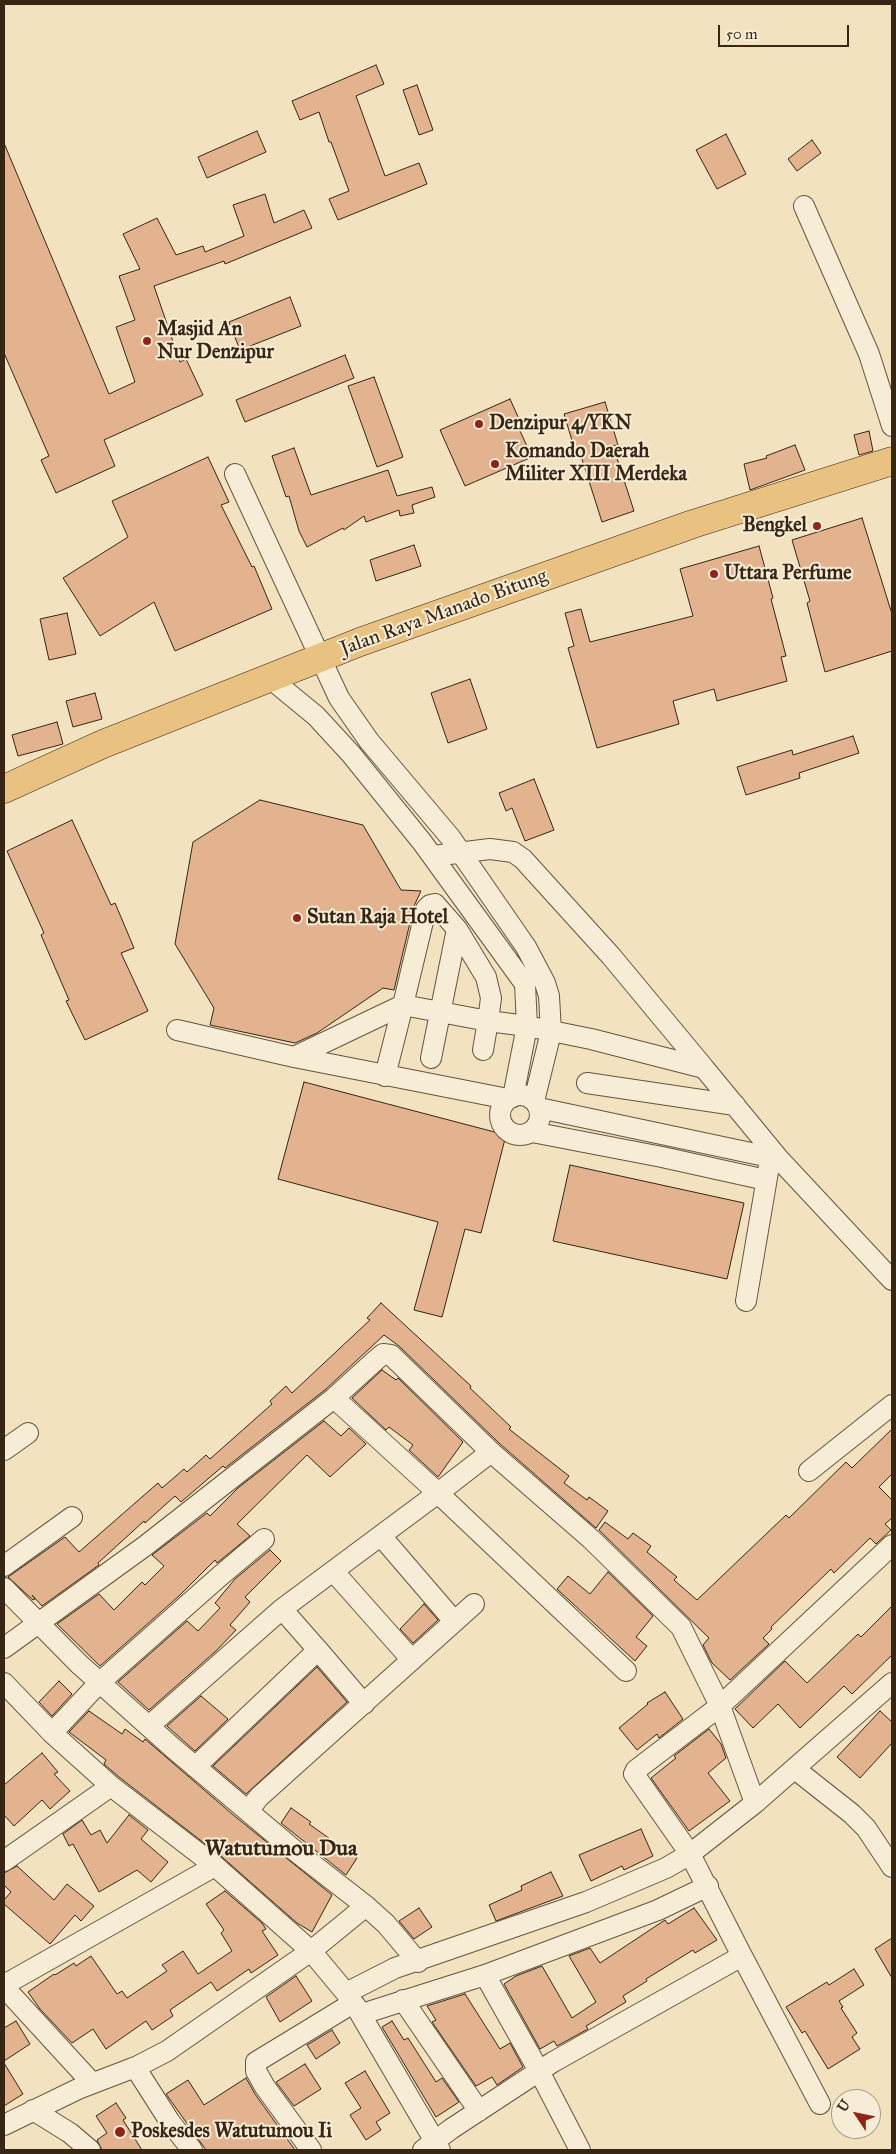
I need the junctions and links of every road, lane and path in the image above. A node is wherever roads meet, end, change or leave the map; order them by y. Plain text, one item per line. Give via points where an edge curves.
1 (804, 206) dead end
2 (892, 426) edge
3 (892, 461) edge
4 (235, 474) dead end
5 (320, 658) junction
6 (271, 679) junction
7 (4, 788) edge
8 (460, 853) junction
9 (432, 856) junction
10 (457, 929) junction
11 (403, 1005) junction
12 (442, 1013) junction
13 (488, 1021) junction
14 (527, 1026) junction
15 (177, 1030) dead end
16 (551, 1032) junction
17 (483, 1050) dead end
18 (294, 1057) junction
19 (431, 1058) dead end
20 (704, 1068) junction
21 (385, 1076) junction
22 (587, 1083) dead end
23 (510, 1098) junction
24 (536, 1104) junction
25 (735, 1105) junction
26 (532, 1132) junction
27 (775, 1158) junction
28 (766, 1180) junction
29 (892, 1280) edge
30 (746, 1301) dead end
31 (334, 1398) junction
32 (892, 1405) edge
33 (28, 1433) dead end
34 (4, 1450) edge
35 (491, 1452) junction
36 (809, 1471) dead end
37 (438, 1493) junction
38 (72, 1517) dead end
39 (381, 1536) junction
40 (264, 1539) dead end
41 (892, 1545) edge
42 (4, 1566) edge
43 (334, 1572) junction
44 (4, 1588) edge
45 (474, 1604) dead end
46 (282, 1609) junction
47 (454, 1621) junction
48 (38, 1623) junction
49 (4, 1648) edge
50 (318, 1650) junction
51 (412, 1660) junction
52 (626, 1671) dead end
53 (4, 1683) edge
54 (99, 1683) junction
55 (892, 1683) edge
56 (364, 1704) junction
57 (720, 1706) junction
58 (149, 1726) junction
59 (52, 1733) junction
60 (195, 1767) junction
61 (795, 1769) junction
62 (111, 1786) junction
63 (755, 1803) junction
64 (248, 1811) junction
65 (690, 1854) junction
66 (5, 1858) edge
67 (215, 1866) junction
68 (892, 1867) edge
69 (708, 1886) junction
70 (366, 1906) junction
71 (311, 1950) junction
72 (742, 1956) junction
73 (418, 1962) junction
74 (485, 1975) junction
75 (4, 1986) edge
76 (403, 2000) junction
77 (354, 2003) junction
78 (135, 2067) junction
79 (539, 2071) junction
80 (92, 2083) junction
81 (820, 2104) dead end
82 (33, 2110) junction
83 (479, 2111) junction
84 (4, 2125) edge
85 (432, 2147) edge
86 (90, 2150) edge
87 (192, 2150) edge
88 (311, 2150) edge
89 (580, 2150) edge

1 - 2 street via 869,354
3 - 5 highway, Jalan Raya Manado Bitung via 693,524
4 - 5 street
5 - 6 highway, Jalan Raya Manado Bitung
5 - 8 street via 339,698 369,741 450,836
6 - 7 highway, Jalan Raya Manado Bitung via 102,744
6 - 9 street via 316,716 351,754
8 - 9 street
8 - 16 street via 526,946 545,983
8 - 20 street via 490,849 513,852 523,859 611,956
9 - 14 street via 525,984
10 - 11 street via 434,904 428,906
10 - 12 street
10 - 13 street via 491,988
11 - 12 street
11 - 18 street
11 - 21 street
12 - 13 street
12 - 19 street
13 - 14 street
13 - 17 street
14 - 16 street
14 - 23 street
15 - 18 street
16 - 20 street
16 - 24 street
18 - 21 street
20 - 25 street
21 - 23 street
22 - 25 street
23 - 24 street via 526,1096
23 - 26 street via 502,1105 501,1123 514,1135
24 - 26 street via 540,1117
24 - 27 street
25 - 27 street
26 - 28 street
27 - 28 street
27 - 29 street
28 - 30 street
31 - 35 street via 383,1354 391,1355
31 - 37 street
31 - 48 street via 145,1546
32 - 36 street
33 - 34 street
35 - 37 street
35 - 57 street via 591,1539 681,1627
37 - 39 street
37 - 52 street
38 - 42 street
39 - 43 street
39 - 47 street
40 - 54 street
41 - 57 street
43 - 46 street
43 - 51 street
44 - 48 street
45 - 47 street
46 - 50 street
46 - 58 street
47 - 51 street
48 - 49 street
48 - 54 street
50 - 56 street
50 - 60 street
51 - 56 street
53 - 59 street
54 - 58 street
54 - 59 street
55 - 61 street
56 - 64 street via 259,1797
57 - 63 street
57 - 65 street via 634,1774
58 - 60 street
59 - 62 street
60 - 64 street
61 - 63 street
61 - 68 street via 866,1828
62 - 66 street
62 - 67 street
63 - 65 street
64 - 70 street
65 - 69 street
65 - 73 street via 632,1884
67 - 71 street
67 - 75 street
69 - 72 street
69 - 74 street via 658,1910
70 - 71 street
70 - 73 street
71 - 77 street
71 - 78 street via 167,2051
72 - 79 street
72 - 81 street
73 - 77 street via 395,1968
74 - 76 street
74 - 79 street
75 - 80 street
76 - 77 street
76 - 83 street
77 - 85 street
77 - 88 street via 256,2062 256,2071 265,2087
78 - 80 street
78 - 87 street
79 - 83 street
79 - 89 street
80 - 82 street
82 - 84 street
82 - 86 street
83 - 85 street

